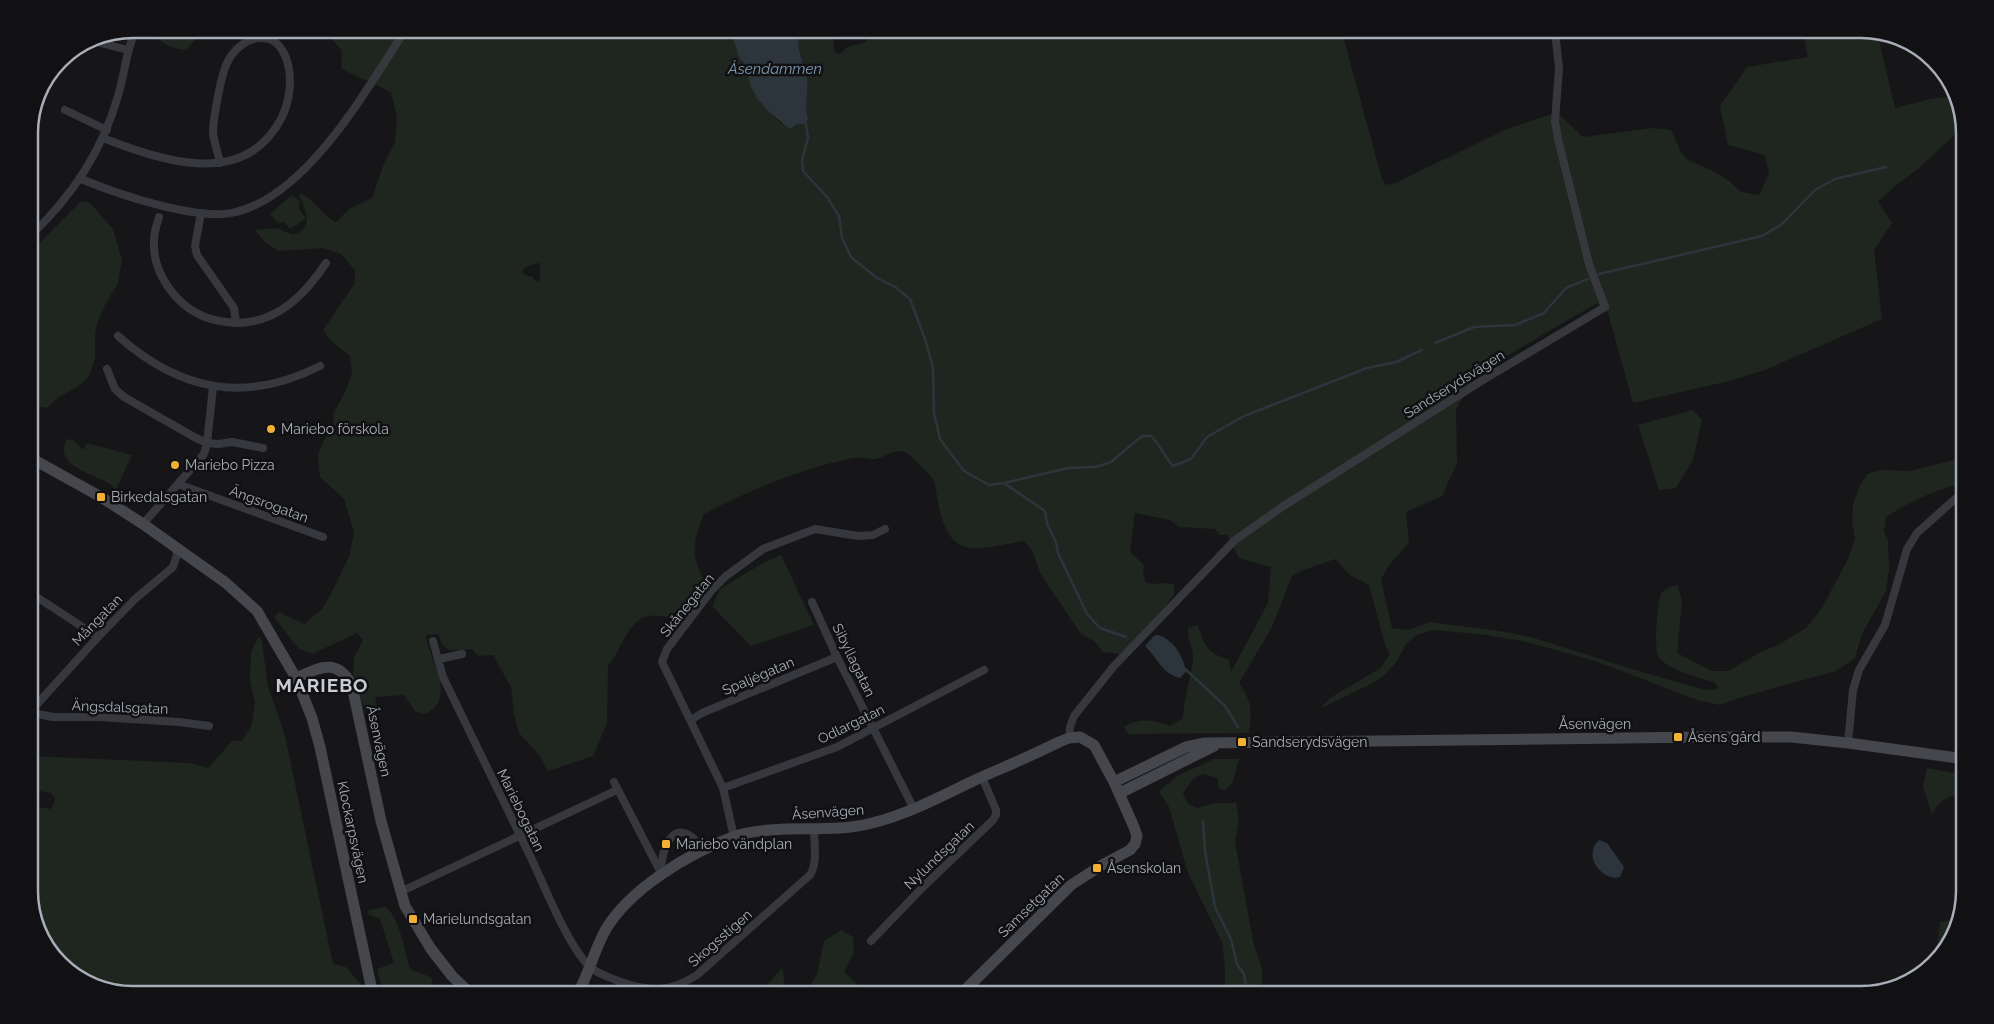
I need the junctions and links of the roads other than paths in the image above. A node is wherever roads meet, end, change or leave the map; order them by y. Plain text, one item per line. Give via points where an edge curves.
1 (133, 38) edge
2 (400, 38) edge
3 (1556, 38) edge
4 (101, 43) edge
5 (128, 50) junction
6 (65, 110) dead end
7 (107, 130) junction
8 (103, 138) junction
9 (220, 162) junction
10 (81, 179) junction
11 (201, 213) junction
12 (159, 217) dead end
13 (38, 229) edge
14 (326, 264) dead end
15 (236, 323) junction
16 (118, 336) dead end
17 (320, 366) dead end
18 (107, 369) dead end
19 (213, 387) junction
20 (207, 443) junction
21 (263, 448) dead end
22 (38, 463) edge
23 (178, 484) junction
24 (1956, 498) edge
25 (143, 524) junction
26 (885, 529) dead end
27 (323, 537) dead end
28 (175, 546) junction
29 (38, 598) edge
30 (812, 602) dead end
31 (98, 637) junction
32 (433, 640) dead end
33 (462, 654) dead end
34 (837, 657) junction
35 (439, 659) junction
36 (984, 670) dead end
37 (296, 678) junction
38 (38, 703) edge
39 (38, 714) edge
40 (691, 720) junction
41 (209, 726) dead end
42 (873, 727) junction
43 (1069, 738) junction
44 (1848, 743) junction
45 (1956, 758) edge
46 (982, 778) junction
47 (614, 782) dead end
48 (723, 788) junction
49 (1117, 788) junction
50 (617, 790) junction
51 (914, 809) junction
52 (814, 829) junction
53 (520, 835) junction
54 (734, 836) junction
55 (703, 850) junction
56 (661, 873) junction
57 (400, 892) junction
58 (871, 941) dead end
59 (590, 967) junction
60 (371, 986) edge
61 (463, 986) edge
62 (581, 986) edge
63 (632, 986) edge
64 (674, 986) edge
65 (969, 986) edge

1 - 5 street
2 - 11 street via 339,131 302,170 268,198 245,209 225,214
3 - 43 street, Sandserydsvägen via 1558,68 1555,122 1558,139 1589,264 1605,307 1478,382 1235,540 1108,674 1074,716
4 - 5 street
5 - 7 street via 120,91
6 - 7 street
7 - 8 street
8 - 9 street via 188,164
8 - 10 street
9 - 9 street via 236,158 262,143 272,133 286,107 289,67 276,42 258,38 247,40 228,60 213,133
10 - 11 street via 128,197
10 - 13 street
11 - 15 street via 195,246 197,255 234,308
12 - 15 street via 154,250 170,290 190,310 204,317
14 - 15 street via 308,288 287,307 264,318
16 - 19 street via 166,370
17 - 19 street via 271,384
18 - 20 street via 115,389 124,397
19 - 20 street
20 - 21 street via 232,442
20 - 23 street via 204,454
22 - 25 street via 102,497
23 - 25 street
23 - 27 street, Ängsrogatan
24 - 44 street via 1917,533 1907,549 1885,625 1859,670 1852,690
25 - 28 street
26 - 40 street, Skånegatan via 873,535 858,536 815,529 763,549 726,576 667,649 662,662
28 - 31 street, Mångatan via 177,555 173,567 134,599
28 - 37 street via 226,583 257,611
29 - 31 street
30 - 34 street, Sibyllagatan
31 - 38 street, Mångatan
32 - 35 street, Mariebogatan
33 - 35 street
34 - 40 street, Spaljégatan
34 - 42 street, Sibyllagatan
35 - 53 street, Mariebogatan via 443,677
36 - 42 street, Odlargatan
37 - 57 street, Åsenvägen via 319,669 333,668 344,672 352,686
37 - 60 street, Klockarpsvägen via 320,747
39 - 41 street, Ängsdalsgatan
40 - 48 street, Skånegatan
42 - 48 street, Odlargatan via 837,748
42 - 51 street, Sibyllagatan
43 - 46 street, Åsenvägen
43 - 49 street via 1080,737 1094,745
44 - 45 street, Åsenvägen
44 - 49 street, Åsenvägen via 1791,737 1205,743 1186,747
46 - 51 street, Åsenvägen
46 - 58 street, Nylundsgatan via 996,810 993,820
47 - 50 street
48 - 54 street, Skånegatan
49 - 65 street, Samsetgatan via 1134,826 1135,844 1071,885
50 - 53 street
50 - 56 street
51 - 52 street, Åsenvägen via 869,824
52 - 54 street, Åsenvägen via 770,830
52 - 64 street, Skogsstigen via 815,859 810,875 697,975
53 - 57 street
53 - 59 street, Mariebogatan via 578,952
54 - 55 street, Åsenvägen
55 - 56 street, Åsenvägen
55 - 56 street via 688,834 672,836 666,844
56 - 59 street, Åsenvägen via 624,907 607,928
57 - 61 street, Åsenvägen via 431,949
59 - 62 street, Åsenvägen
59 - 63 street, Skogsstigen via 599,974

